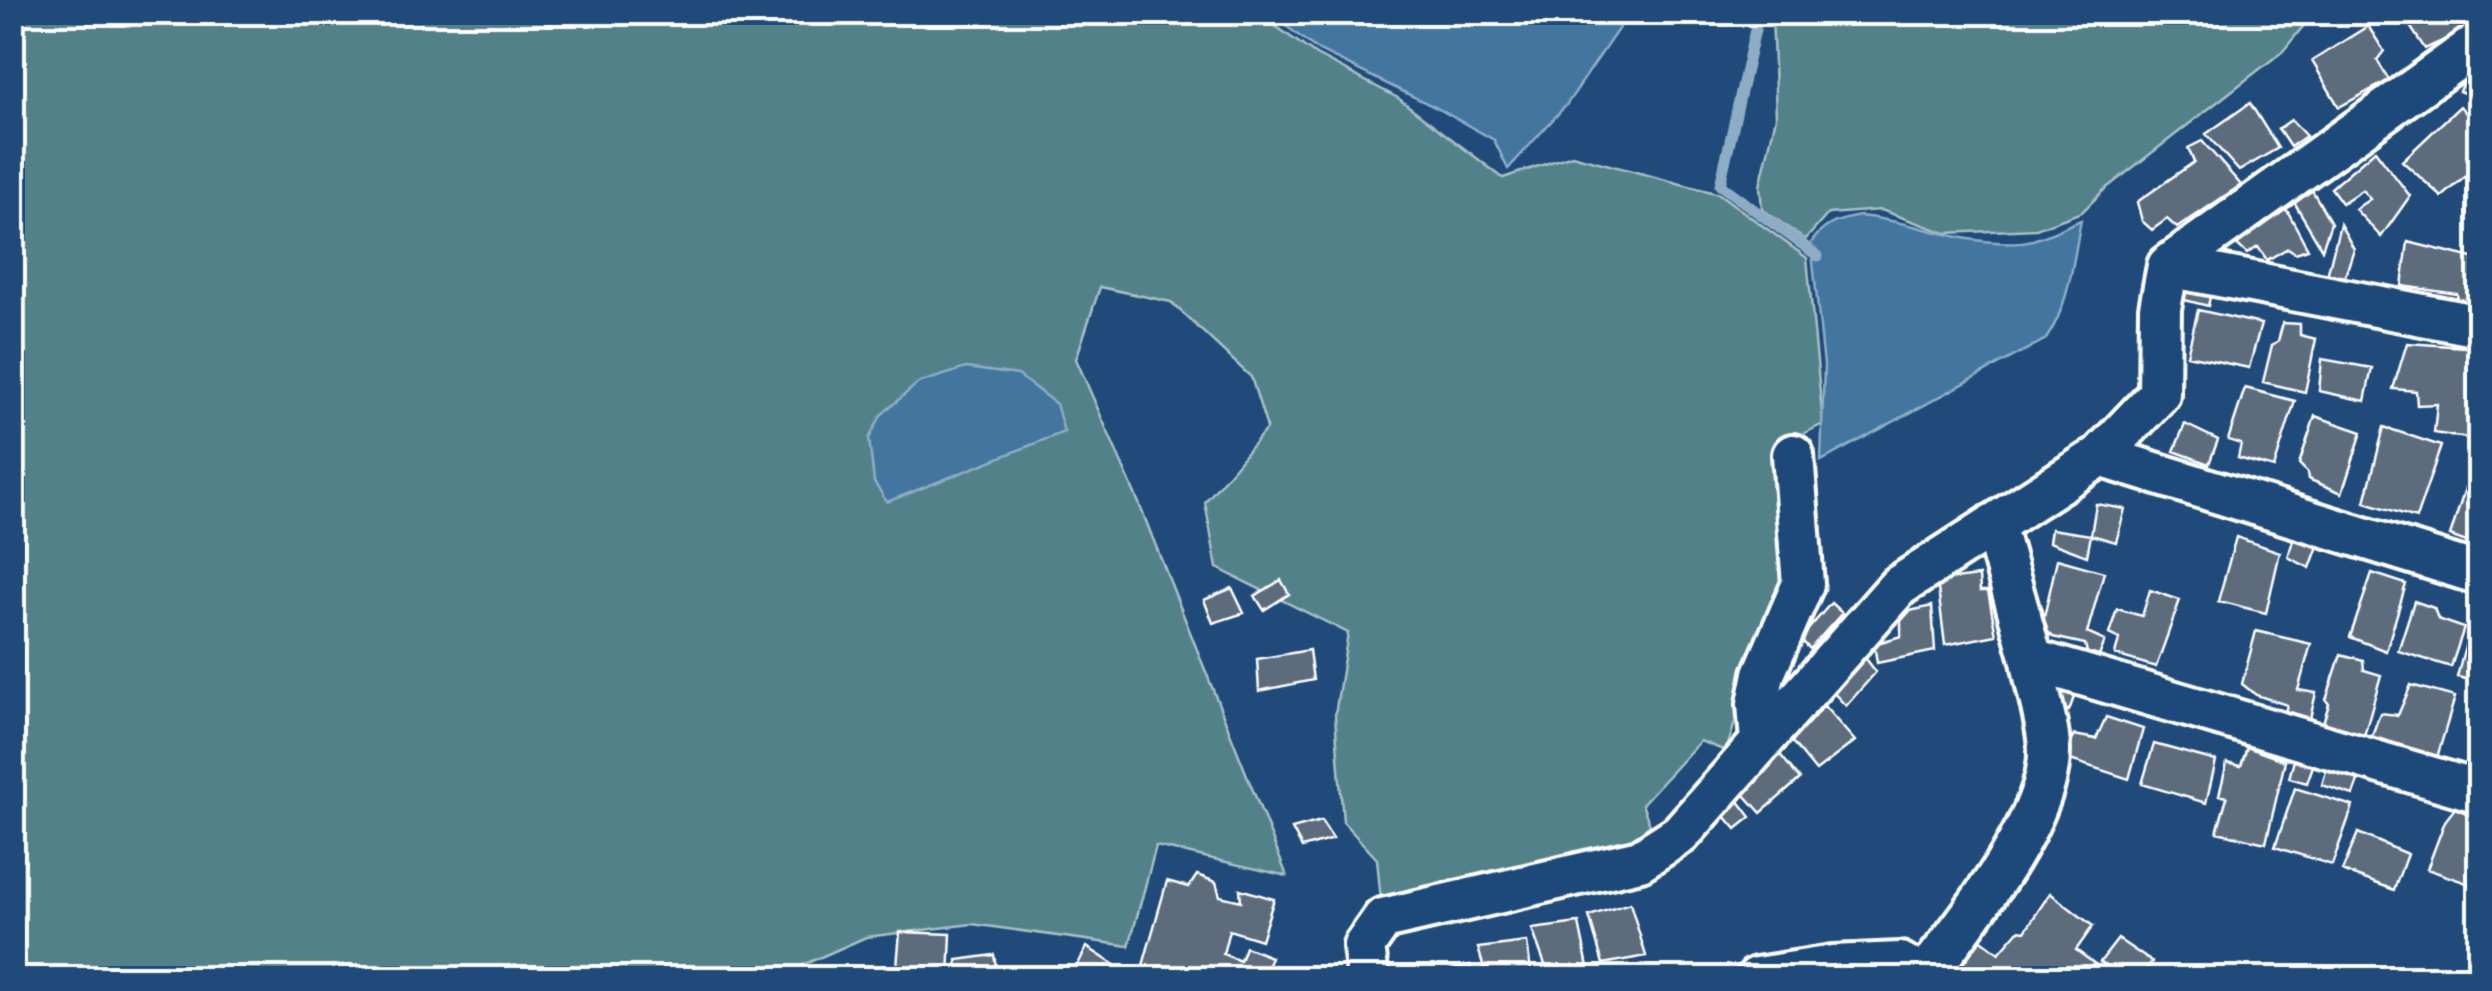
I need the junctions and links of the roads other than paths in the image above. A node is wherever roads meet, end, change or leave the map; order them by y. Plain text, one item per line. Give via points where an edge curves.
1 (2480, 42) edge
2 (2168, 266) junction
3 (2480, 326) edge
4 (1794, 455) dead end
5 (2100, 456) junction
6 (1994, 524) junction
7 (2480, 574) edge
8 (2032, 660) junction
9 (1762, 742) junction
10 (2480, 792) edge
11 (1368, 978) edge
12 (1757, 978) edge
13 (1925, 978) edge

1 - 2 street
2 - 3 street
2 - 5 street via 2160,308 2159,394
4 - 9 street via 1804,584 1764,674 1758,704
5 - 6 street
5 - 7 street
6 - 8 street
6 - 9 street via 1899,586
8 - 10 street
8 - 13 street via 2049,750 2034,812
9 - 11 street via 1680,834 1640,860 1384,919 1364,946
12 - 13 street via 1900,962

